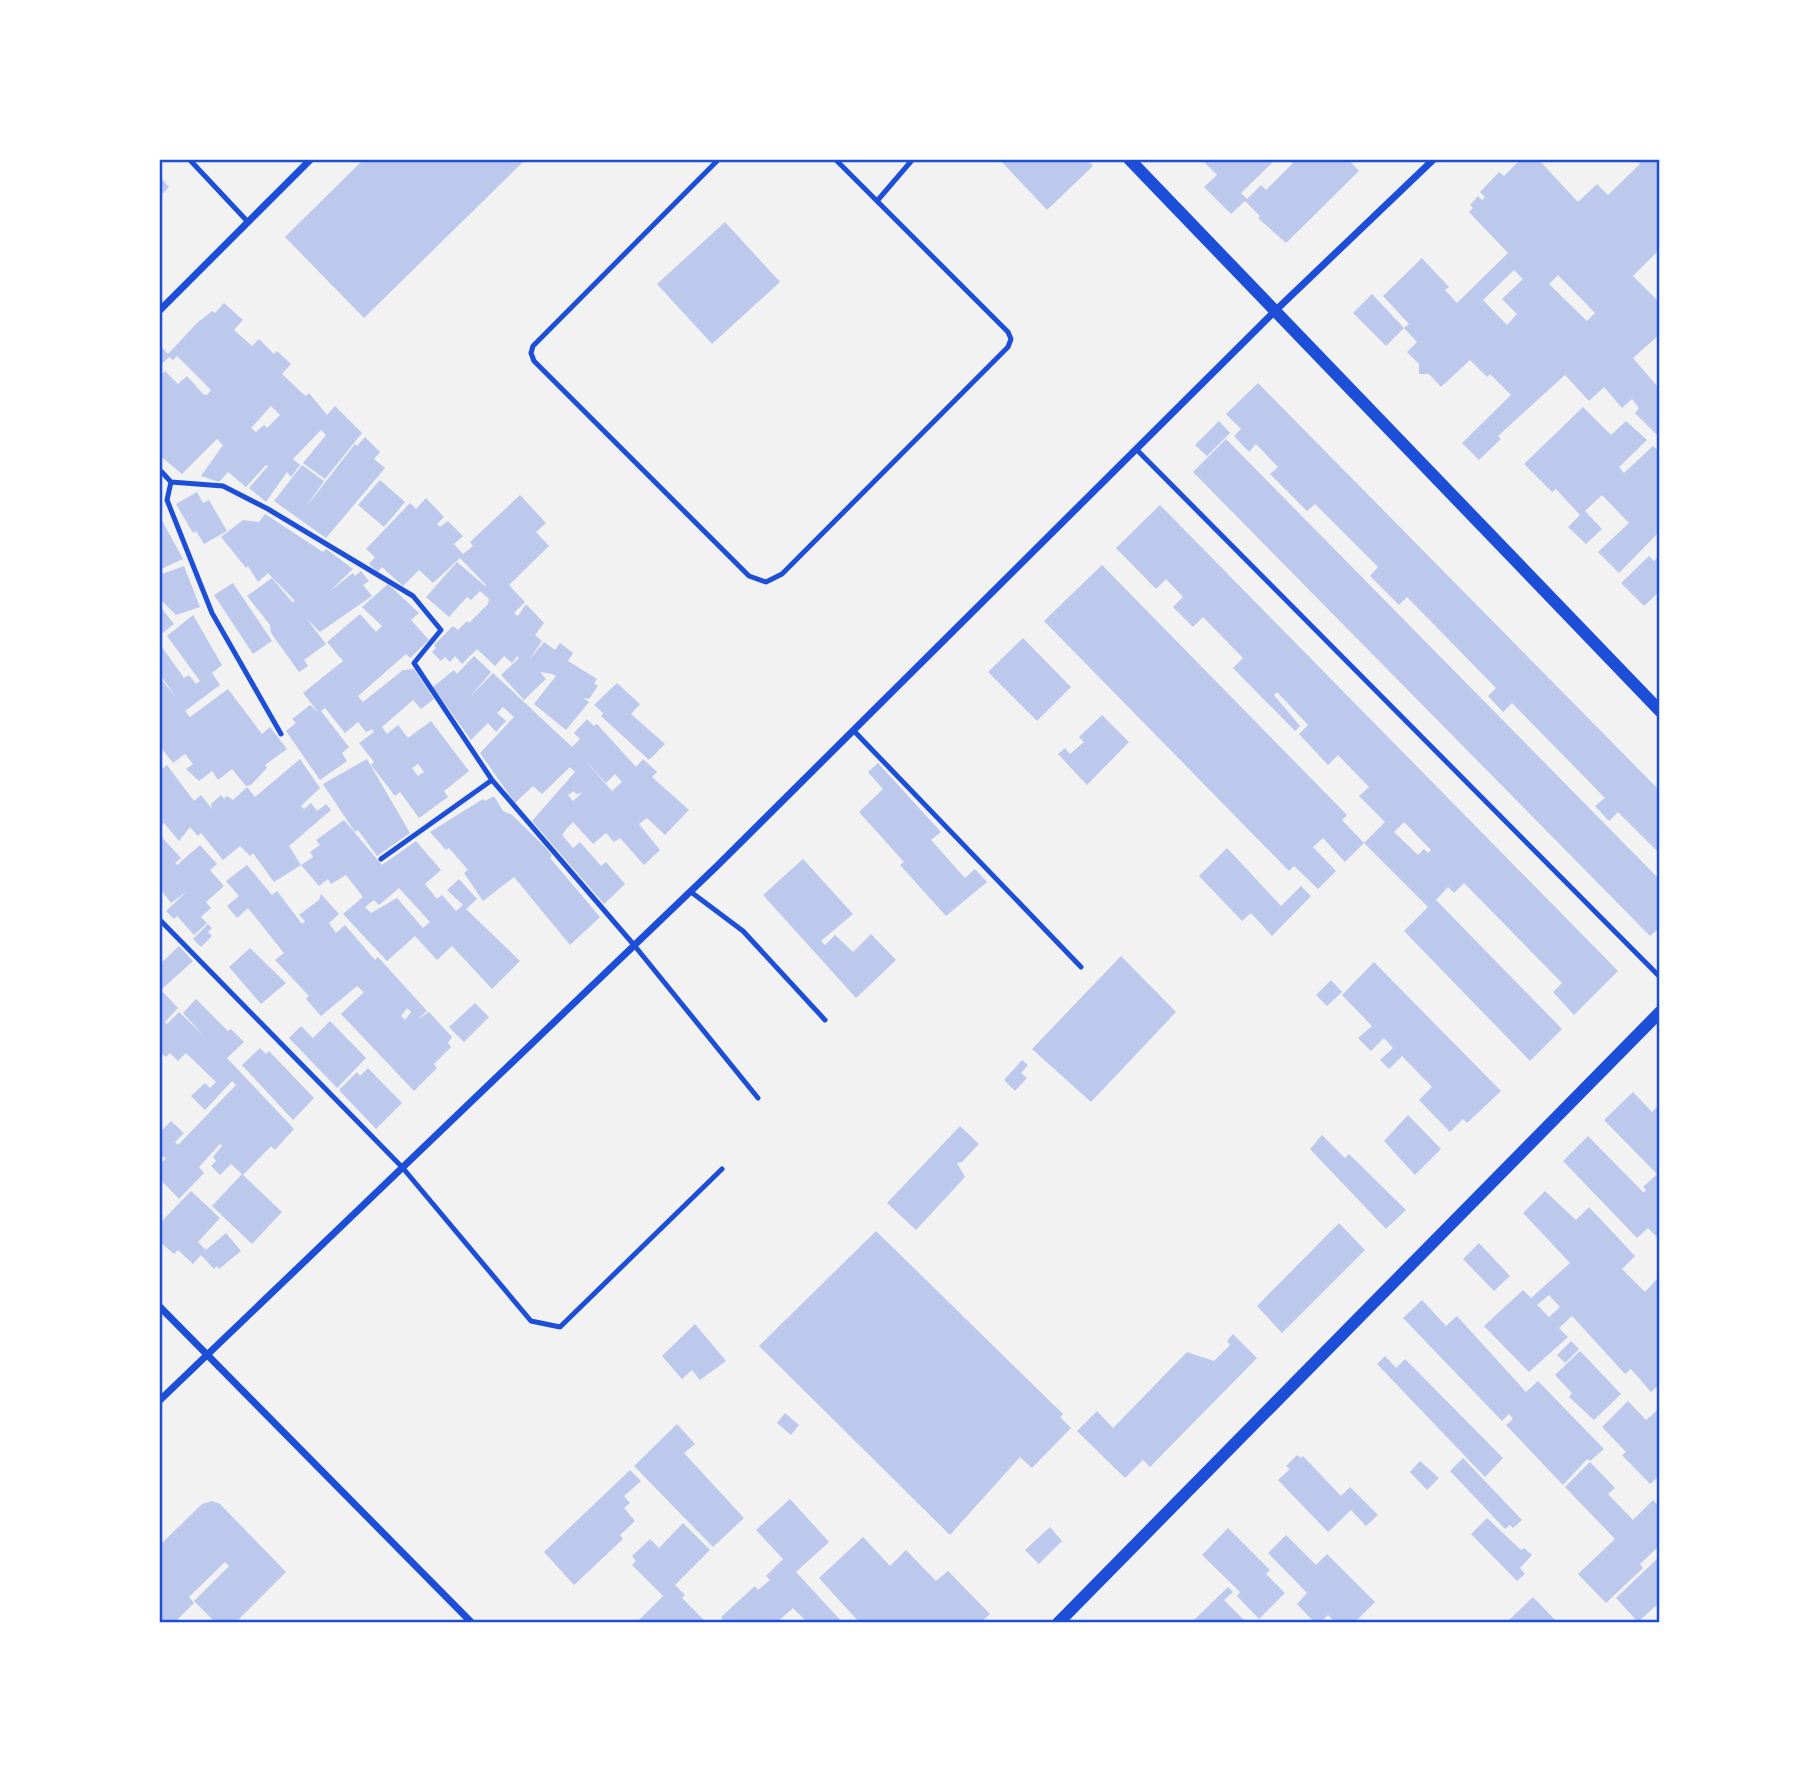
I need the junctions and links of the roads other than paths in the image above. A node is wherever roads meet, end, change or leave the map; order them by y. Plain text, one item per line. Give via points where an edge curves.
1 (189, 159) edge
2 (311, 159) edge
3 (719, 159) edge
4 (835, 159) edge
5 (913, 159) edge
6 (1129, 159) edge
7 (1434, 159) edge
8 (877, 201) junction
9 (248, 222) junction
10 (159, 311) edge
11 (1275, 311) junction
12 (1136, 449) junction
13 (159, 469) edge
14 (171, 482) junction
15 (1660, 711) edge
16 (853, 731) junction
17 (281, 734) dead end
18 (492, 780) junction
19 (381, 859) dead end
20 (691, 892) junction
21 (159, 919) edge
22 (634, 945) junction
23 (1081, 967) dead end
24 (1660, 977) edge
25 (1660, 1012) edge
26 (825, 1020) dead end
27 (758, 1098) dead end
28 (402, 1167) junction
29 (722, 1170) dead end
30 (159, 1306) edge
31 (206, 1356) junction
32 (159, 1401) edge
33 (472, 1623) edge
34 (1058, 1623) edge

1 - 9 lane
2 - 9 street
3 - 8 lane via 533,346 531,354 749,576 766,582 782,574 1011,339
4 - 8 lane
5 - 8 lane
6 - 11 street
7 - 11 street
9 - 10 street
11 - 12 street
11 - 15 street
12 - 16 street
12 - 24 lane
13 - 14 lane
14 - 17 lane via 167,500 212,613
14 - 18 lane via 223,486 413,596 442,630 414,663
16 - 20 street
16 - 23 lane
18 - 19 lane
18 - 22 lane
20 - 22 street
20 - 26 lane via 743,931
21 - 28 lane
22 - 27 lane
22 - 28 street
25 - 34 street
28 - 29 lane via 531,1321 560,1327
28 - 31 street
30 - 31 street
31 - 32 street
31 - 33 street

